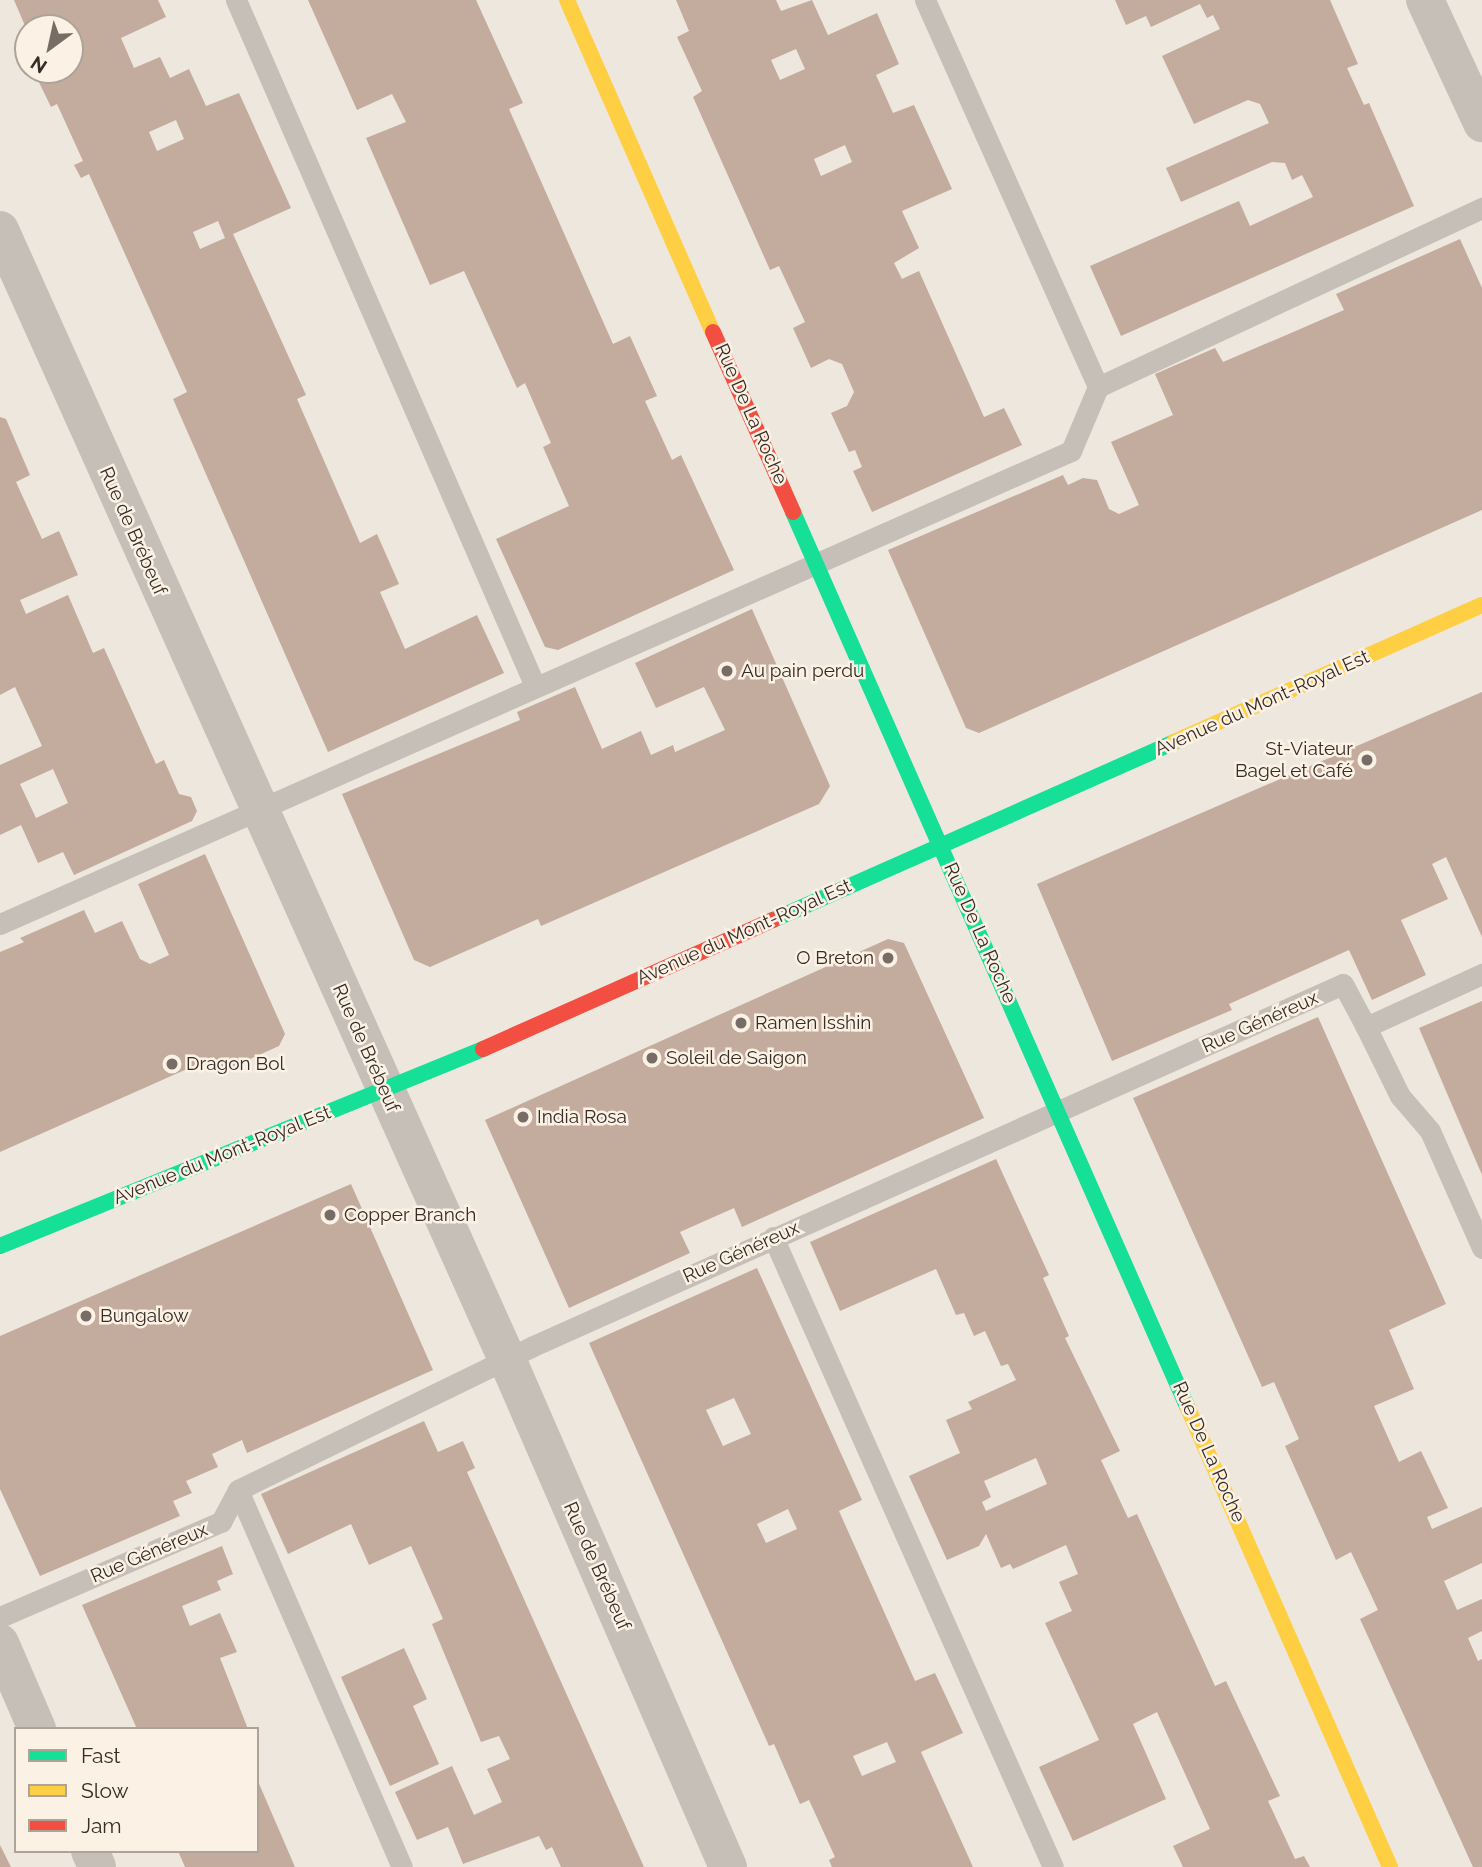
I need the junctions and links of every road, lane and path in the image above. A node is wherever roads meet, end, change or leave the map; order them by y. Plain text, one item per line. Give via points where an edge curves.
1 (236, 0) edge
2 (567, 0) edge
3 (925, 0) edge
4 (1425, 0) edge
5 (1482, 122) edge
6 (1482, 208) edge
7 (0, 230) edge
8 (1098, 387) junction
9 (816, 561) junction
10 (1482, 606) edge
11 (535, 686) junction
12 (256, 809) junction
13 (940, 844) junction
14 (0, 924) edge
15 (1482, 974) edge
16 (1366, 1027) junction
17 (385, 1091) junction
18 (1060, 1111) junction
19 (773, 1237) junction
20 (0, 1246) edge
21 (1482, 1248) edge
22 (506, 1359) junction
23 (238, 1490) junction
24 (0, 1617) edge
25 (0, 1643) edge
26 (36, 1727) edge
27 (402, 1867) edge
28 (728, 1867) edge
29 (1053, 1867) edge
30 (1390, 1867) edge

1 - 11 lane
2 - 9 street, Rue De La Roche
3 - 8 lane
4 - 5 street
6 - 8 lane
7 - 12 street, Rue de Brébeuf
8 - 9 lane via 1071,451
9 - 11 lane
9 - 13 street, Rue De La Roche
10 - 13 street, Avenue du Mont-Royal Est
11 - 12 lane
12 - 14 lane
12 - 17 street, Rue de Brébeuf
13 - 17 street, Avenue du Mont-Royal Est
13 - 18 street, Rue De La Roche
15 - 16 lane
16 - 18 lane, Rue Généreux via 1343,985
16 - 21 lane via 1400,1096 1430,1131
17 - 20 street, Avenue du Mont-Royal Est
17 - 22 street, Rue de Brébeuf
18 - 19 lane, Rue Généreux
18 - 30 street, Rue De La Roche
19 - 22 lane, Rue Généreux
19 - 29 lane
22 - 23 lane, Rue Généreux
22 - 28 street, Rue de Brébeuf
23 - 24 lane, Rue Généreux via 221,1522
23 - 27 lane
25 - 26 street

